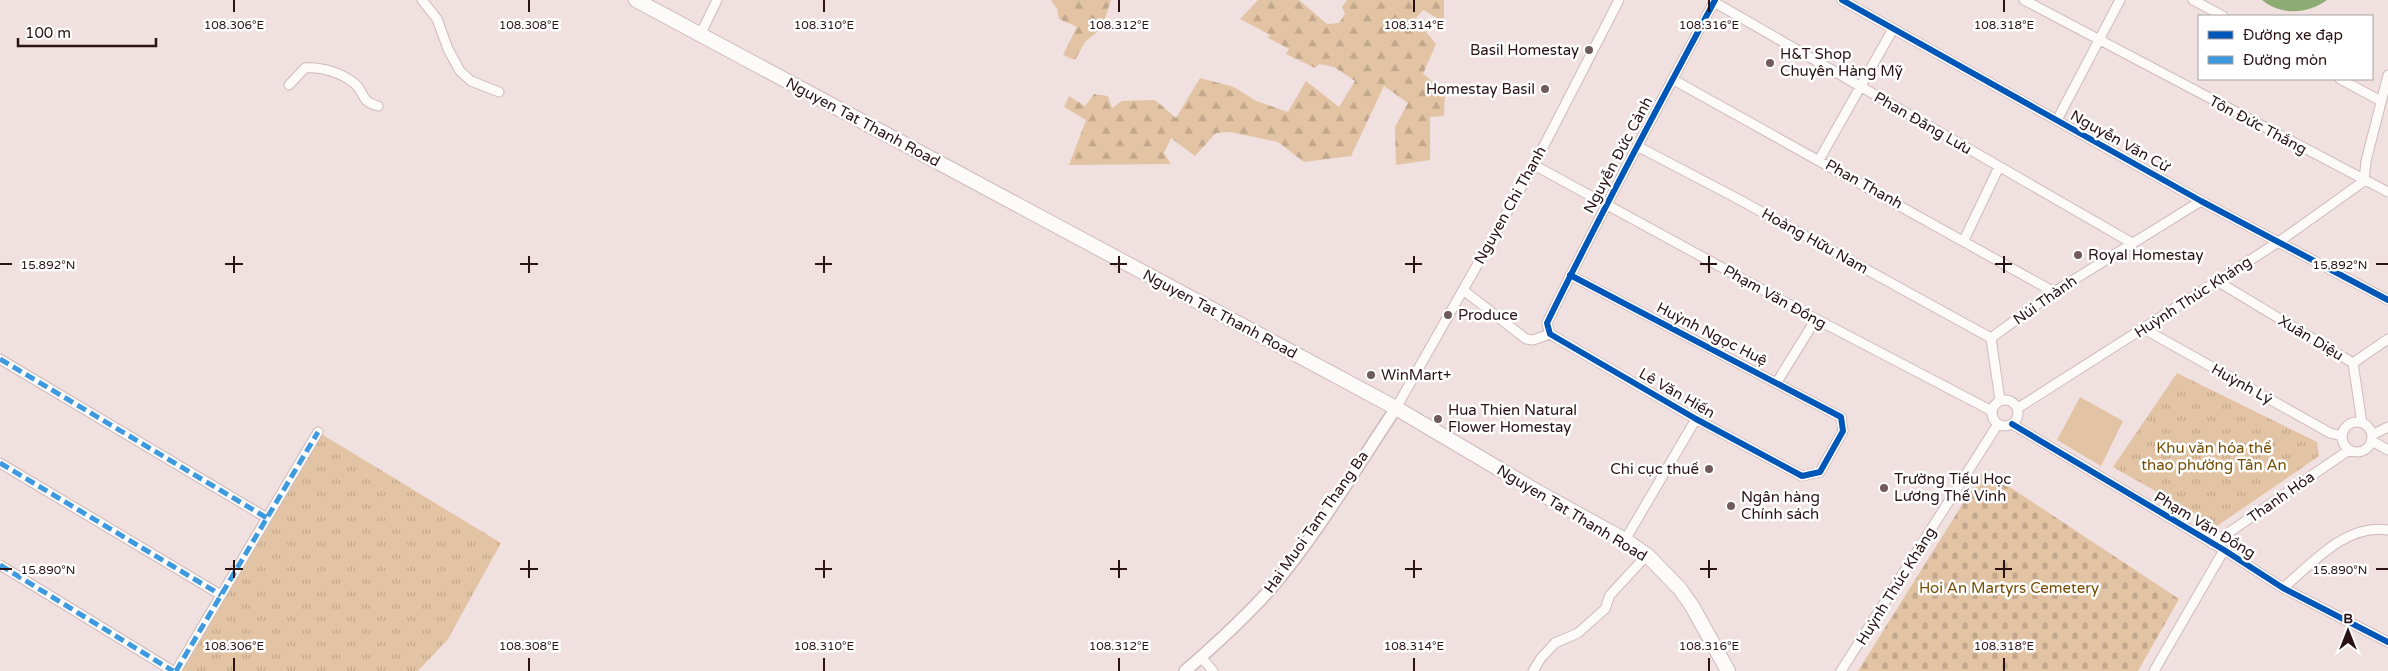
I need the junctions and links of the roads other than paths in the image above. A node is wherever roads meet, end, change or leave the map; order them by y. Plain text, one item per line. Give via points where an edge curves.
1 (422, 0) edge
2 (636, 0) edge
3 (717, 0) edge
4 (1619, 0) edge
5 (1842, 0) edge
6 (2024, 0) edge
7 (2120, 0) edge
8 (2193, 0) edge
9 (1715, 1) edge
10 (2221, 15) edge
11 (1893, 29) junction
12 (700, 35) junction
13 (2099, 42) junction
14 (2388, 75) edge
15 (1672, 79) junction
16 (2342, 80) edge
17 (289, 85) dead end
18 (1860, 86) junction
19 (499, 92) dead end
20 (2381, 101) junction
21 (378, 106) dead end
22 (2057, 120) junction
23 (1637, 146) junction
24 (1819, 160) junction
25 (1534, 165) junction
26 (1999, 166) junction
27 (2364, 181) junction
28 (2388, 192) edge
29 (2201, 201) junction
30 (1605, 204) junction
31 (1964, 240) junction
32 (2280, 241) junction
33 (2132, 243) junction
34 (1570, 275) junction
35 (2217, 281) junction
36 (1463, 290) junction
37 (2054, 292) junction
38 (2388, 300) edge
39 (1816, 319) junction
40 (2144, 329) junction
41 (1550, 334) junction
42 (1991, 338) junction
43 (2388, 339) edge
44 (0, 359) edge
45 (2353, 363) junction
46 (1777, 382) junction
47 (2000, 400) junction
48 (1396, 408) junction
49 (2018, 408) junction
50 (1992, 411) junction
51 (1696, 419) junction
52 (2362, 423) junction
53 (1998, 424) junction
54 (2012, 424) junction
55 (2388, 427) edge
56 (318, 432) dead end
57 (2342, 436) junction
58 (2372, 438) junction
59 (2349, 450) junction
60 (2388, 450) edge
61 (0, 462) edge
62 (1802, 476) joint
63 (267, 518) junction
64 (2388, 530) edge
65 (1625, 540) junction
66 (2212, 544) junction
67 (2224, 550) junction
68 (1647, 554) junction
69 (0, 565) edge
70 (2283, 588) junction
71 (221, 595) junction
72 (2388, 642) edge
73 (1201, 657) junction
74 (175, 671) edge
75 (1185, 671) edge
76 (1213, 671) edge
77 (1532, 671) edge
78 (1728, 671) edge
79 (1842, 671) edge
80 (2154, 671) edge

1 - 19 street via 437,19 460,71 471,81
2 - 12 main road, Nguyen Tat Thanh Road
3 - 12 street
4 - 25 street, Nguyen Chi Thanh
5 - 11 street, Nguyễn Văn Cừ
6 - 13 street, Tôn Đức Thắng
7 - 13 street
8 - 10 street
9 - 15 street, Nguyễn Đức Cảnh
9 - 18 street, Phan Đăng Lưu
11 - 18 street
11 - 22 street, Nguyễn Văn Cừ
12 - 48 main road, Nguyen Tat Thanh Road
13 - 22 street
13 - 27 street, Tôn Đức Thắng
14 - 20 street
15 - 23 street, Nguyễn Đức Cảnh
15 - 24 street, Phan Thanh
16 - 20 street
17 - 21 street via 306,68 332,72 353,82 366,102
18 - 24 street
18 - 26 street, Phan Đăng Lưu
20 - 27 street
22 - 29 street, Nguyễn Văn Cừ
23 - 30 street, Nguyễn Đức Cảnh
23 - 42 street, Hoàng Hữu Nam
24 - 31 street, Phan Thanh
25 - 30 street, Phạm Văn Đồng
25 - 36 street, Nguyen Chi Thanh
26 - 31 street
26 - 33 street, Phan Đăng Lưu
27 - 28 street, Tôn Đức Thắng
27 - 32 street, Huỳnh Thúc Kháng
29 - 32 street, Nguyễn Văn Cừ
29 - 33 street, Núi Thành
30 - 34 street, Nguyễn Đức Cảnh
30 - 39 street, Phạm Văn Đồng
31 - 37 street, Phan Thanh
32 - 35 street, Huỳnh Thúc Kháng
32 - 38 street, Nguyễn Văn Cừ
33 - 37 street, Núi Thành
34 - 41 street, Nguyễn Đức Cảnh via 1547,323
34 - 46 street, Huỳnh Ngọc Huệ
35 - 40 street, Huỳnh Thúc Kháng
35 - 45 street, Xuân Diệu
36 - 41 street via 1526,339
36 - 48 street, Nguyen Chi Thanh
37 - 42 street, Núi Thành
39 - 46 street
39 - 50 street, Phạm Văn Đồng
40 - 49 street, Huỳnh Thúc Kháng
40 - 57 street, Huỳnh Lý via 2330,433
41 - 51 street, Lê Văn Hiến
42 - 47 street
43 - 45 street
44 - 63 street
45 - 52 street, Xuân Diệu
46 - 62 street, Huỳnh Ngọc Huệ via 1841,417 1843,431 1820,472
47 - 49 street via 2012,401
47 - 50 street
48 - 65 main road, Nguyen Tat Thanh Road
48 - 73 street, Hai Muoi Tam Thang Ba via 1274,585 1238,625
49 - 54 street via 2017,420
50 - 53 street
51 - 62 street, Lê Văn Hiến
51 - 65 street
52 - 57 street via 2346,428
52 - 58 street via 2370,429
53 - 54 street
53 - 79 street, Huỳnh Thúc Kháng
54 - 66 street, Phạm Văn Đồng
55 - 58 street
56 - 63 street
57 - 59 street
58 - 59 street via 2366,450
58 - 60 street
59 - 66 street, Thanh Hóa
61 - 71 street
63 - 71 street
64 - 70 street via 2360,531 2334,545
65 - 68 main road, Nguyen Tat Thanh Road
66 - 67 street, Phạm Văn Đồng
67 - 70 street, Phạm Văn Đồng
67 - 80 street
68 - 77 street via 1610,595 1605,609 1578,634 1555,643
68 - 78 main road, Nguyen Tat Thanh Road via 1692,606
69 - 74 street
70 - 72 street, Phạm Văn Đồng
71 - 74 street
73 - 75 street, Hai Muoi Tam Thang Ba
73 - 76 street

